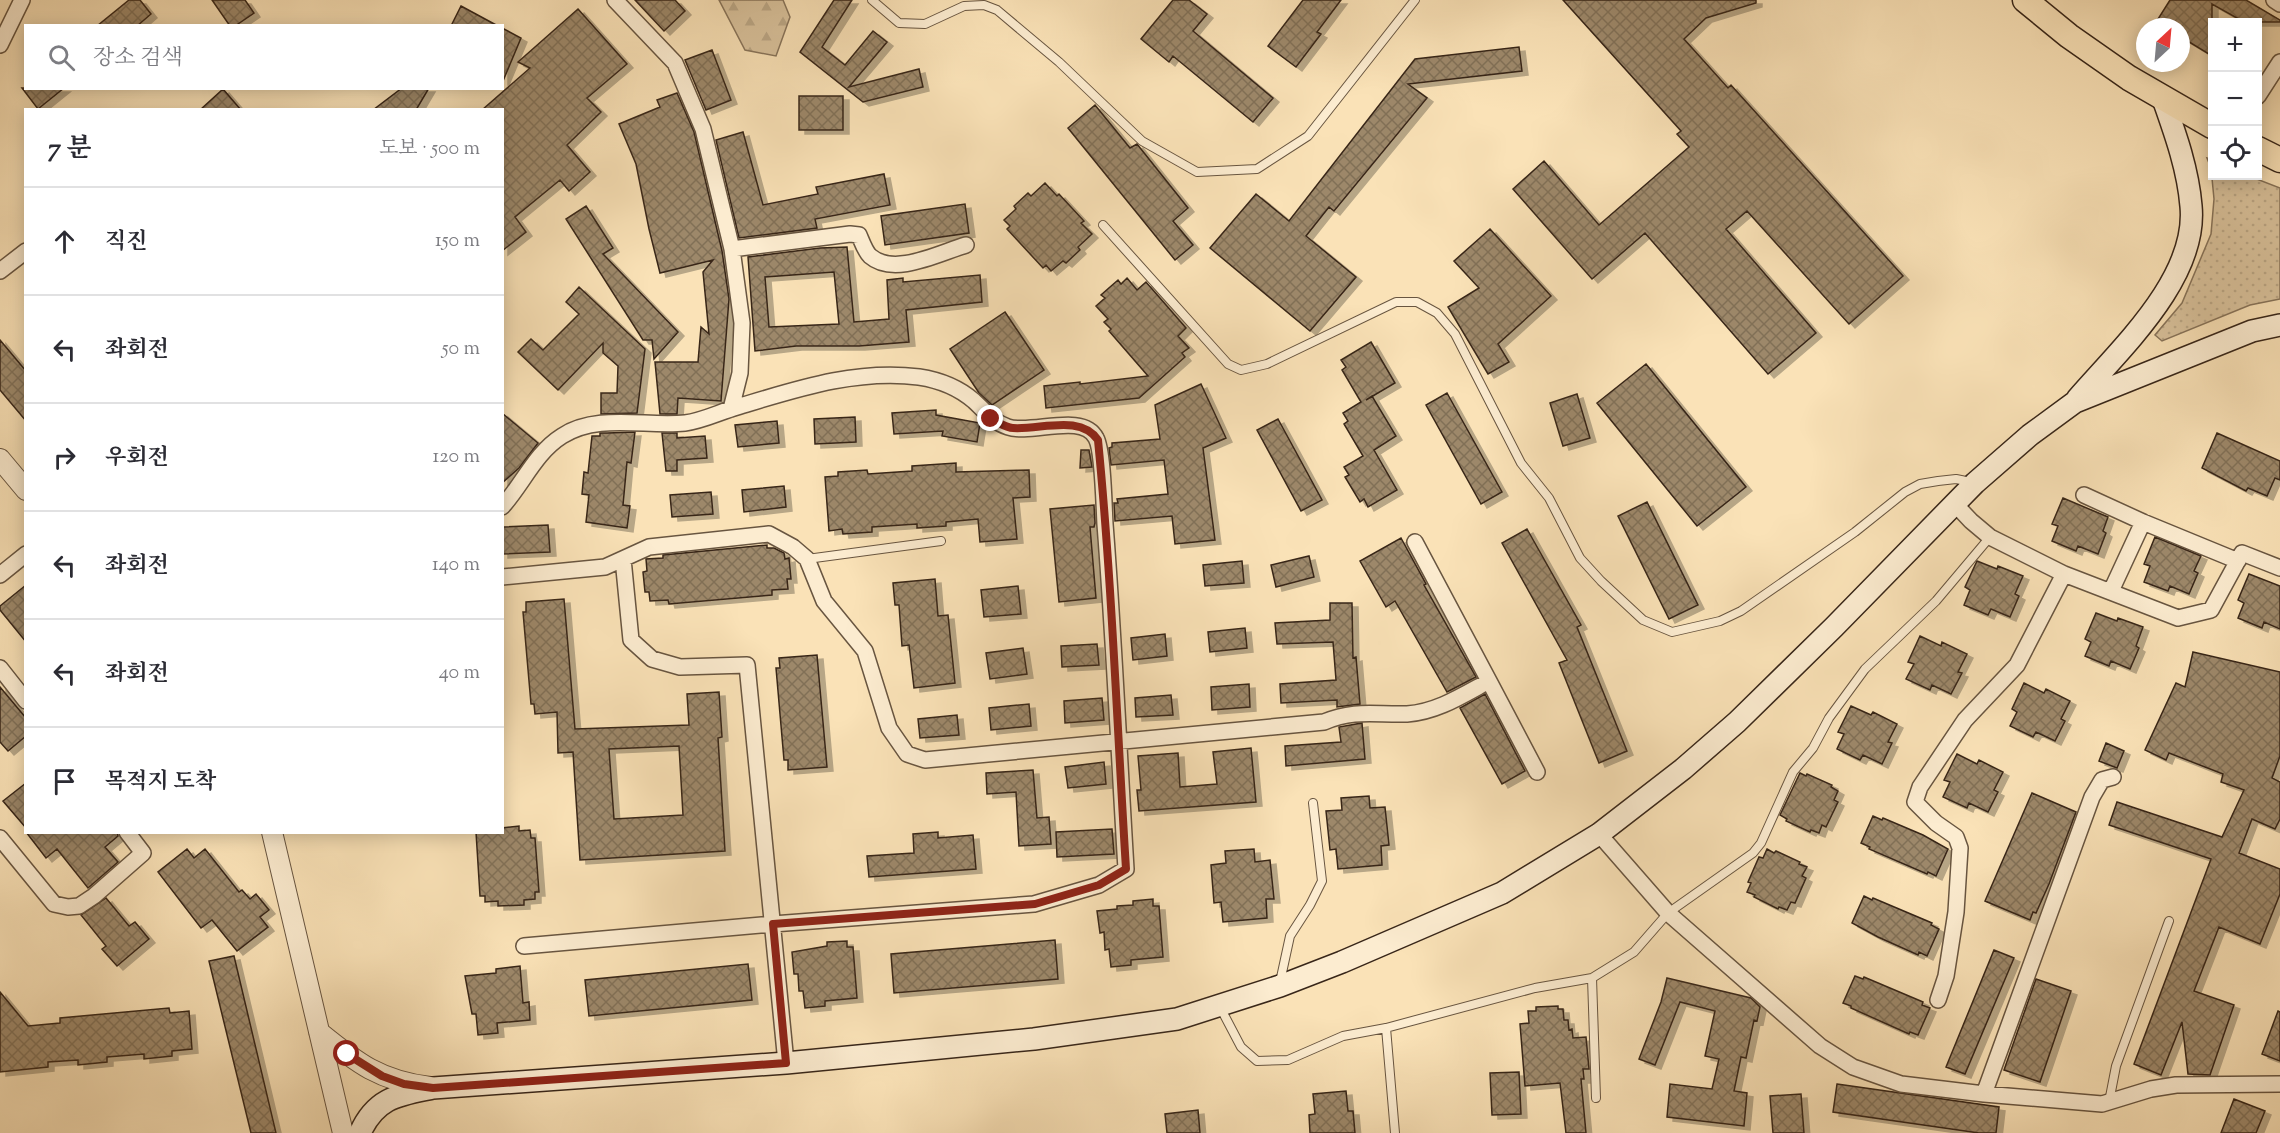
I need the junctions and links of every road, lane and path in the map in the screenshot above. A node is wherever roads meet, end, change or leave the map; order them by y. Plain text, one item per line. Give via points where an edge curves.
1 (22, 0) edge
2 (615, 0) edge
3 (872, 0) edge
4 (1415, 0) edge
5 (2025, 0) edge
6 (2274, 0) edge
7 (2280, 4) edge
8 (0, 45) edge
9 (2280, 62) edge
10 (2262, 90) edge
11 (2163, 99) junction
12 (2208, 124) edge
13 (2262, 151) edge
14 (2280, 160) edge
15 (1103, 225) dead end
16 (966, 245) dead end
17 (732, 249) junction
18 (24, 253) edge
19 (0, 271) edge
20 (2280, 325) edge
21 (2075, 402) junction
22 (731, 409) junction
23 (0, 459) edge
24 (1975, 483) junction
25 (24, 488) edge
26 (2084, 495) dead end
27 (504, 504) edge
28 (1955, 504) junction
29 (2143, 522) junction
30 (1990, 537) junction
31 (940, 542) dead end
32 (1414, 542) dead end
33 (24, 556) edge
34 (623, 559) junction
35 (807, 559) junction
36 (2238, 561) junction
37 (2280, 568) edge
38 (2064, 574) junction
39 (0, 575) edge
40 (504, 577) edge
41 (2111, 591) junction
42 (0, 668) edge
43 (1489, 681) junction
44 (24, 698) edge
45 (1118, 742) junction
46 (1537, 772) dead end
47 (2112, 777) dead end
48 (1313, 803) dead end
49 (129, 834) edge
50 (272, 834) edge
51 (1599, 834) junction
52 (0, 838) edge
53 (1668, 913) junction
54 (2169, 921) dead end
55 (773, 924) junction
56 (524, 946) dead end
57 (1592, 978) junction
58 (1280, 986) junction
59 (1938, 1000) dead end
60 (1219, 1006) junction
61 (1386, 1028) junction
62 (319, 1032) junction
63 (786, 1063) junction
64 (2280, 1084) edge
65 (433, 1088) junction
66 (1984, 1094) junction
67 (1596, 1098) dead end
68 (2109, 1102) junction
69 (343, 1133) edge
70 (360, 1133) edge
71 (1395, 1133) edge

1 - 8 street
2 - 17 street via 675,63 703,129
3 - 4 lane via 898,23 925,24 964,6 984,5 997,10 1142,141 1197,172 1257,170 1308,136
5 - 11 main road via 2069,36
6 - 7 street
9 - 10 street
11 - 12 main road
11 - 21 main road via 2181,153 2192,207 2188,242 2163,297
13 - 14 main road
15 - 24 lane via 1228,364 1241,370 1267,364 1396,302 1417,302 1437,313 1455,334 1521,464 1549,498 1580,558 1643,620 1672,632 1720,621 1741,611 1920,484 1956,479
16 - 17 street via 898,266 880,263 868,254 859,235 850,234
17 - 22 street via 742,323 740,374
18 - 19 street
20 - 21 main road via 2252,331
21 - 24 main road
22 - 27 street via 689,422 585,425 561,436
22 - 45 street via 845,377 919,377 944,383 972,400 991,419 1011,428 1079,425 1092,431 1098,440 1102,484 1116,660
23 - 25 street
24 - 28 main road
26 - 29 street
28 - 30 street
28 - 51 main road via 1737,722
29 - 36 street
29 - 41 street
30 - 38 street
30 - 53 lane via 1936,601 1865,669 1793,772 1753,853
31 - 35 lane
32 - 43 street
33 - 39 street
34 - 35 street via 648,548 769,534
34 - 40 street via 605,567
34 - 55 street via 631,640 652,659 680,667 747,665
35 - 45 street via 824,601 866,651 889,728 907,754 925,760
36 - 37 street via 2242,553
36 - 41 street via 2211,610 2178,618
38 - 41 street
38 - 59 street via 2017,665 1965,720 1920,787 1915,802 1956,837 1960,848 1956,912 1946,976
42 - 44 street
43 - 45 street via 1445,705 1408,714 1369,712 1324,722
43 - 46 street
45 - 55 street via 1126,869 1099,885 1035,904
47 - 66 street via 2102,780 2092,797
48 - 58 lane via 1322,881 1290,936
49 - 52 street via 143,853 94,896 79,906 68,907 54,904
50 - 62 street
51 - 53 street
51 - 58 main road via 1502,893
53 - 57 lane via 1634,952
53 - 66 street via 1820,1046 1853,1067 1901,1084
54 - 68 lane via 2116,1066
55 - 56 street
55 - 63 street
57 - 61 lane via 1535,988
57 - 67 lane
58 - 60 main road
60 - 61 lane via 1241,1047 1257,1061 1288,1060 1343,1036
60 - 63 main road via 1177,1018 1034,1039
61 - 71 lane
62 - 65 street via 382,1076
62 - 69 street
63 - 65 main road
64 - 68 street via 2176,1085
65 - 70 main road via 395,1096 377,1108
66 - 68 street

